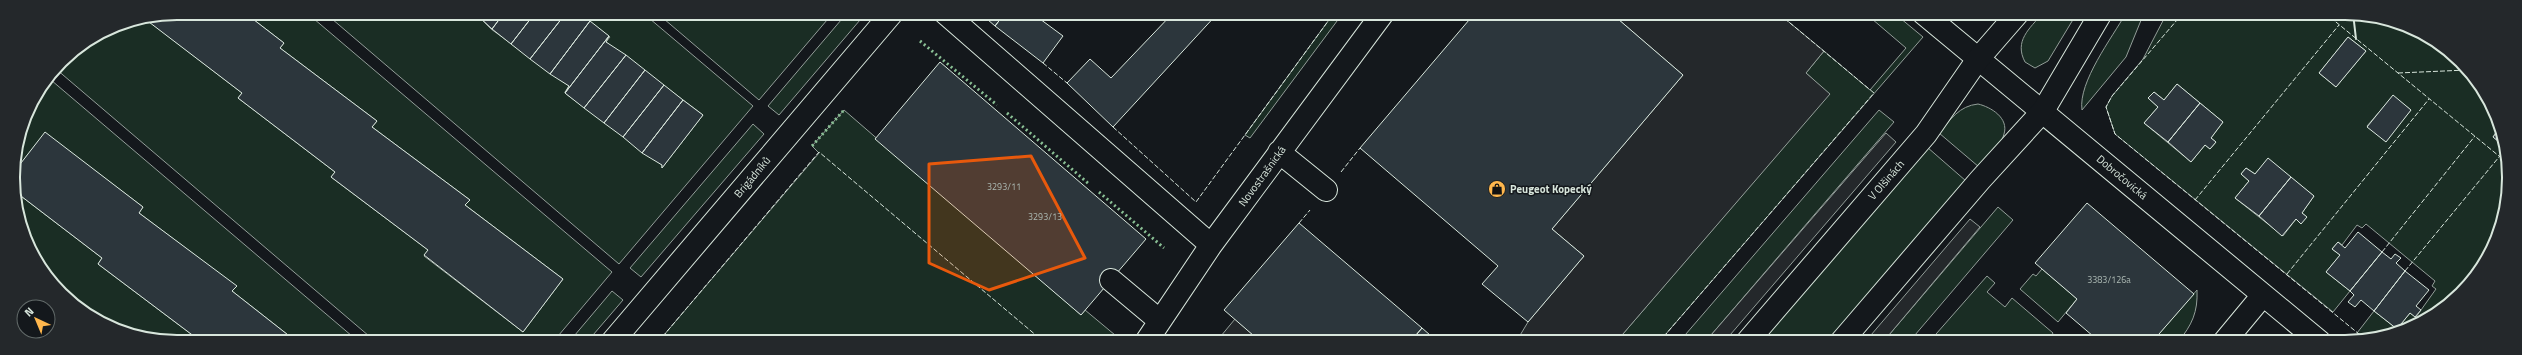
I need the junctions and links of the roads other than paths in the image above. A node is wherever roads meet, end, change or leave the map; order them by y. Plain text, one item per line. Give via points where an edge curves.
1 (886, 20) edge
2 (953, 20) edge
3 (1378, 20) edge
4 (1931, 20) edge
5 (2012, 20) edge
6 (2097, 20) edge
7 (1978, 59) junction
8 (2043, 112) junction
9 (1279, 152) junction
10 (1326, 190) dead end
11 (1211, 244) junction
12 (1111, 280) dead end
13 (2263, 295) junction
14 (1160, 321) junction
15 (618, 335) edge
16 (1151, 335) edge
17 (1753, 335) edge
18 (1847, 335) edge
19 (2230, 335) edge
20 (2312, 335) edge

1 - 15 street, Brigádníků
2 - 11 street
3 - 9 street, Novostrašnická
4 - 7 street, Dobročovická
5 - 7 street, V Olšinách
6 - 8 street
7 - 8 street, Dobročovická
7 - 17 street, V Olšinách via 1926,134
8 - 13 street, Dobročovická
8 - 18 street via 1980,180
9 - 10 street
9 - 11 street, Novostrašnická
11 - 14 street, Novostrašnická
12 - 14 street
13 - 19 street
13 - 20 street, Dobročovická
14 - 16 street, Novostrašnická

